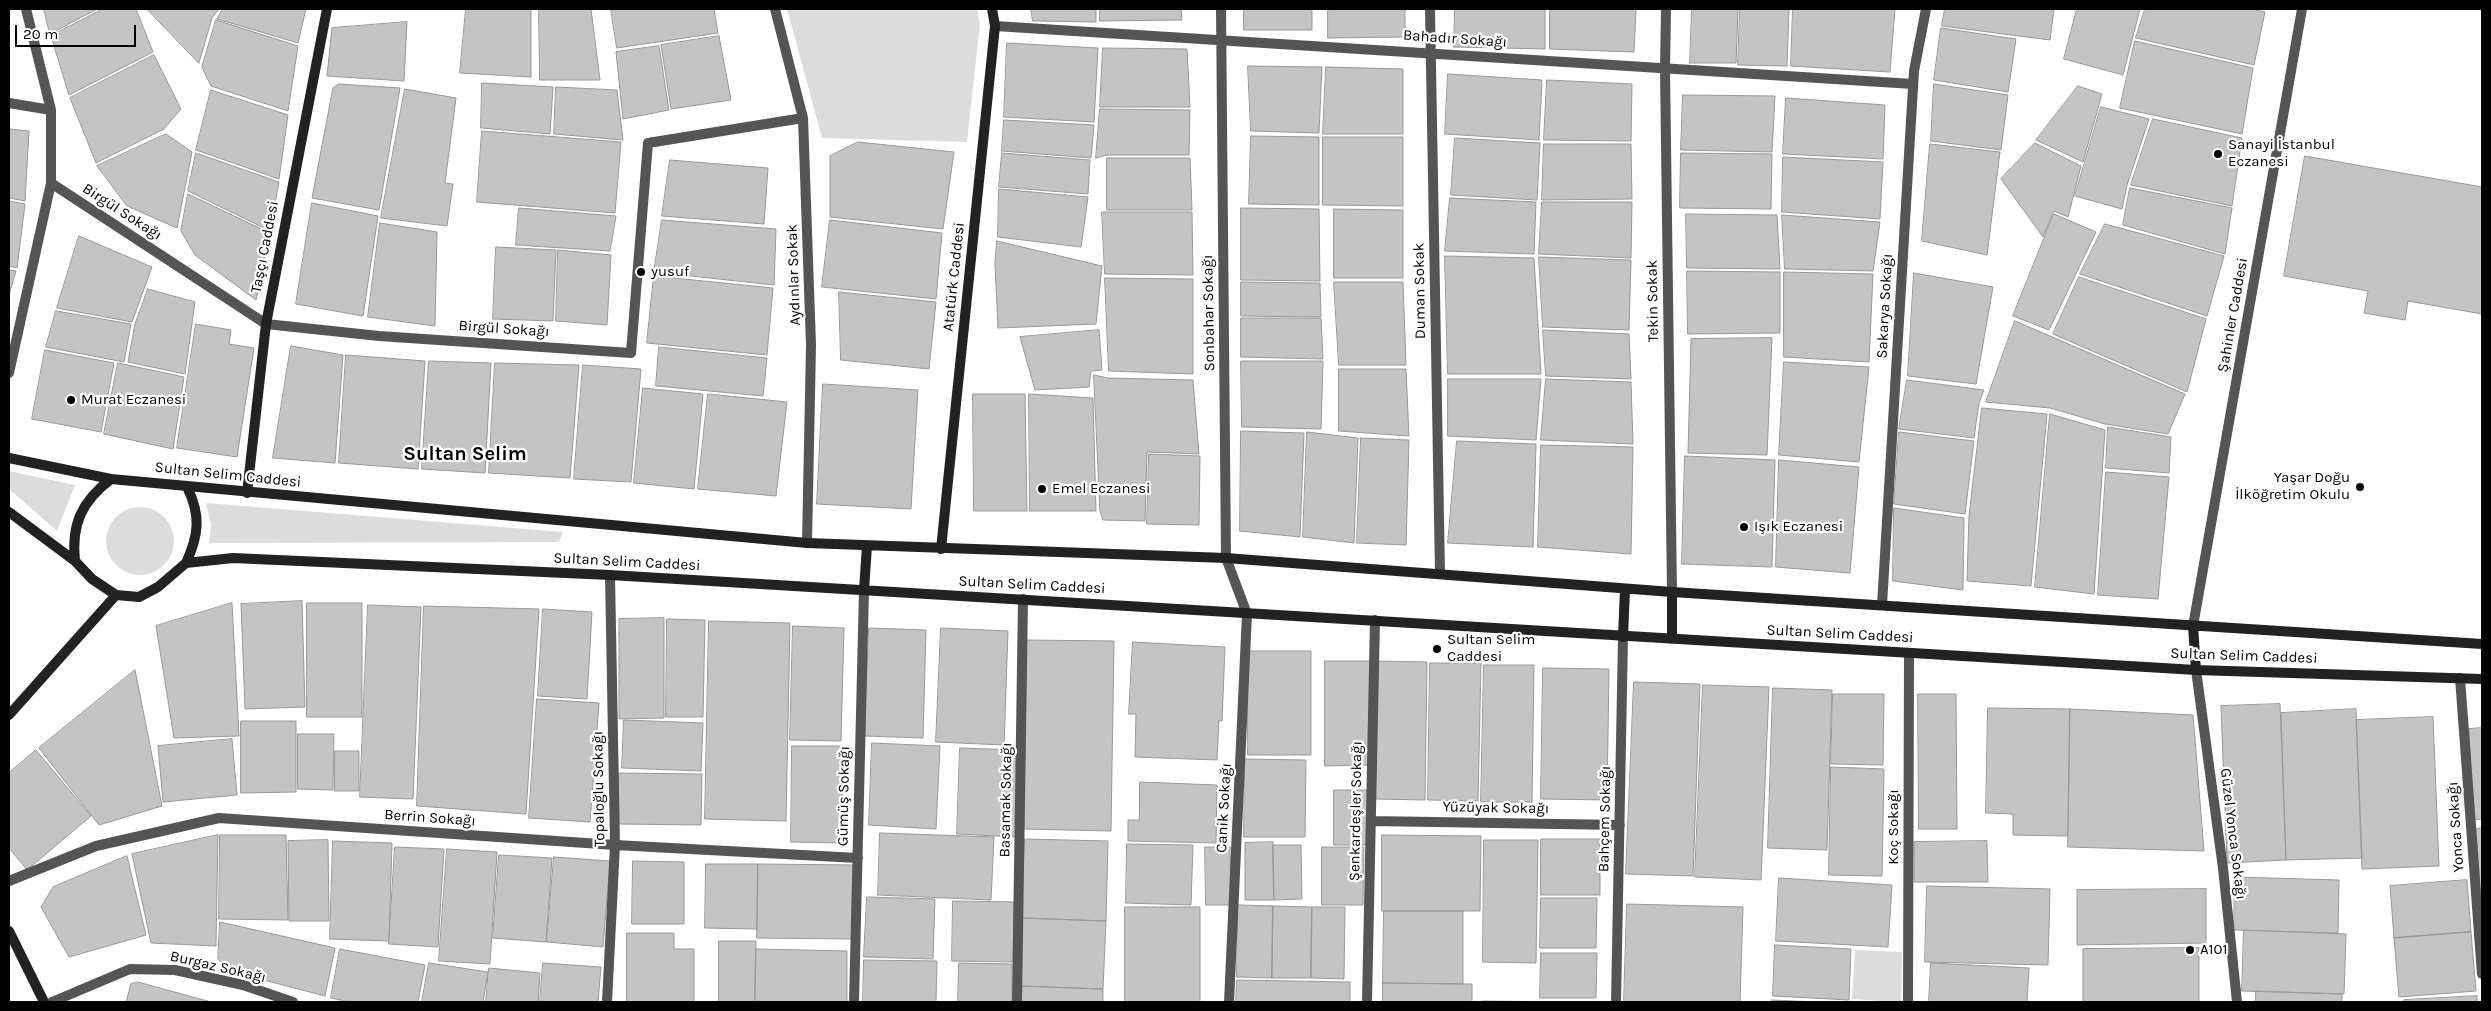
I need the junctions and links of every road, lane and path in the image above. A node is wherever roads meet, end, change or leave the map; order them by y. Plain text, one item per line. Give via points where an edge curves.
1 (26, 9) edge
2 (327, 9) edge
3 (775, 9) edge
4 (992, 9) edge
5 (1221, 9) edge
6 (1430, 9) edge
7 (1666, 9) edge
8 (1926, 9) edge
9 (2302, 9) edge
10 (995, 26) junction
11 (1222, 39) junction
12 (1430, 53) junction
13 (1665, 69) junction
14 (1913, 84) junction
15 (9, 103) edge
16 (51, 110) junction
17 (803, 118) junction
18 (51, 183) junction
19 (266, 324) junction
20 (9, 373) edge
21 (9, 458) edge
22 (111, 479) junction
23 (187, 487) junction
24 (247, 493) junction
25 (9, 512) edge
26 (807, 543) junction
27 (867, 546) junction
28 (941, 549) junction
29 (1226, 558) junction
30 (75, 561) junction
31 (186, 563) junction
32 (1440, 573) junction
33 (610, 575) junction
34 (1625, 588) junction
35 (864, 590) junction
36 (1672, 592) junction
37 (116, 595) junction
38 (1023, 599) junction
39 (1882, 605) junction
40 (1247, 614) junction
41 (1375, 620) junction
42 (2193, 626) junction
43 (1623, 637) junction
44 (1672, 639) junction
45 (2482, 644) edge
46 (1909, 653) junction
47 (2196, 670) junction
48 (2460, 678) junction
49 (2482, 679) edge
50 (9, 715) edge
51 (1371, 821) junction
52 (1620, 825) junction
53 (615, 845) junction
54 (858, 858) junction
55 (9, 881) edge
56 (9, 931) edge
57 (2482, 974) edge
58 (44, 1002) edge
59 (52, 1002) edge
60 (293, 1002) edge
61 (607, 1002) edge
62 (854, 1002) edge
63 (1016, 1002) edge
64 (1229, 1002) edge
65 (1368, 1002) edge
66 (1616, 1002) edge
67 (1908, 1002) edge
68 (2237, 1002) edge

1 - 16 street
2 - 19 main road, Taşçı Caddesi
3 - 17 street, Aydınlar Sokak
4 - 10 main road, Atatürk Caddesi
5 - 11 street, Sonbahar Sokağı
6 - 12 street, Duman Sokak
7 - 13 street, Tekin Sokak
8 - 14 street, Sakarya Sokağı
9 - 42 street, Şahinler Caddesi
10 - 11 street, Bahadır Sokağı
10 - 28 main road, Atatürk Caddesi
11 - 12 street, Bahadır Sokağı
11 - 29 street, Sonbahar Sokağı
12 - 13 street, Bahadır Sokağı
12 - 32 street, Duman Sokak
13 - 14 street, Bahadır Sokağı
13 - 36 street, Tekin Sokak
14 - 39 street, Sakarya Sokağı
15 - 16 street
16 - 18 street
17 - 19 street, Birgül Sokağı via 648,143 631,353 379,336
17 - 26 street, Aydınlar Sokak via 811,344
18 - 19 street, Birgül Sokağı
18 - 20 street
19 - 24 main road, Taşçı Caddesi
21 - 22 main road, Sultan Selim Caddesi
22 - 23 main road, Sultan Selim Caddesi
22 - 30 main road via 96,490 83,507 73,545
23 - 24 main road, Sultan Selim Caddesi
23 - 31 main road via 196,504 197,522 194,545
24 - 26 main road, Sultan Selim Caddesi
25 - 30 main road
26 - 27 main road, Sultan Selim Caddesi
27 - 28 main road, Sultan Selim Caddesi
27 - 35 main road
28 - 29 main road, Sultan Selim Caddesi
29 - 32 main road, Sultan Selim Caddesi
29 - 40 street, Sonbahar Sokağı
30 - 37 main road via 92,579
31 - 33 main road, Sultan Selim Caddesi via 233,558
31 - 37 main road via 139,597
32 - 34 main road, Sultan Selim Caddesi
33 - 35 main road, Sultan Selim Caddesi
33 - 53 street, Topaloğlu Sokağı
34 - 36 main road, Sultan Selim Caddesi
34 - 43 main road
35 - 38 main road, Sultan Selim Caddesi
35 - 54 street, Gümüş Sokağı
36 - 39 main road, Sultan Selim Caddesi
36 - 44 main road
37 - 50 main road
38 - 40 main road, Sultan Selim Caddesi
38 - 63 street, Basamak Sokağı
39 - 42 main road, Sultan Selim Caddesi
40 - 41 main road, Sultan Selim Caddesi
40 - 64 street, Canik Sokağı
41 - 43 main road, Sultan Selim Caddesi
41 - 51 street, Şenkardeşler Sokağı
42 - 45 main road, Sultan Selim Caddesi
42 - 47 main road
43 - 44 main road, Sultan Selim Caddesi
43 - 52 street, Bahçem Sokağı
44 - 46 main road, Sultan Selim Caddesi
46 - 47 main road, Sultan Selim Caddesi
46 - 67 street, Koç Sokağı
47 - 48 main road, Sultan Selim Caddesi
47 - 68 street, Güzel Yonca Sokağı via 2223,868
48 - 49 main road, Sultan Selim Caddesi
48 - 57 street, Yonca Sokağı
51 - 52 street, Yüzüyak Sokağı
51 - 65 street, Şenkardeşler Sokağı
52 - 66 street, Bahçem Sokağı
53 - 54 street, Berrin Sokağı
53 - 55 street, Berrin Sokağı via 219,818 96,846
53 - 61 street, Topaloğlu Sokağı
54 - 62 street, Gümüş Sokağı
56 - 58 main road
59 - 60 street, Burgaz Sokağı via 130,970 175,970 242,985

